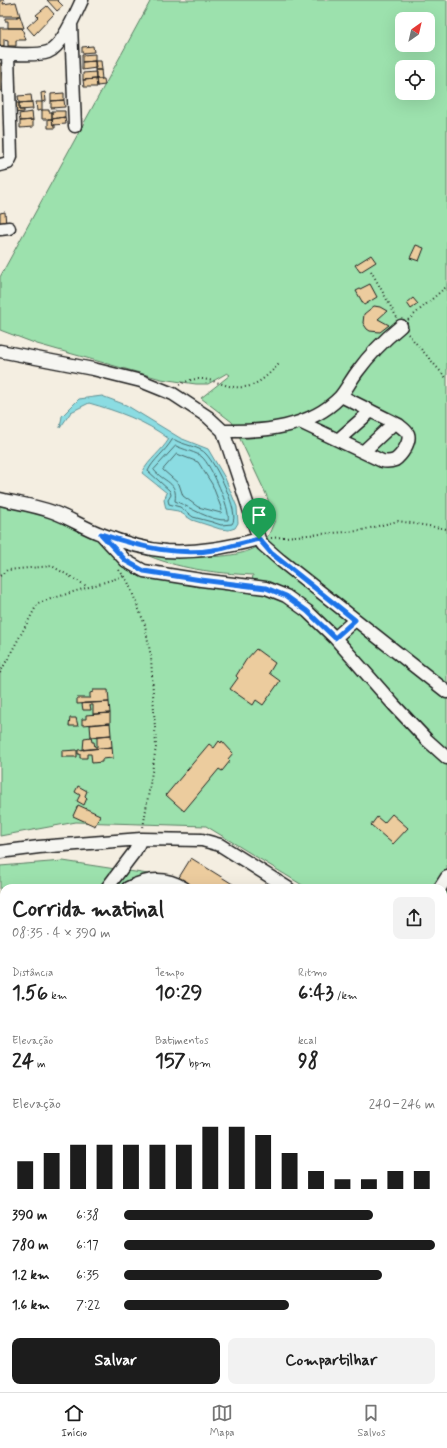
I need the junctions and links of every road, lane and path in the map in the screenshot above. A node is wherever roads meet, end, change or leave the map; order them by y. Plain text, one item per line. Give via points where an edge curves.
1 (82, 0) edge
2 (71, 24) junction
3 (4, 53) edge
4 (75, 126) dead end
5 (0, 165) edge
6 (371, 271) dead end
7 (447, 286) edge
8 (401, 326) junction
9 (0, 351) edge
10 (280, 364) dead end
11 (447, 379) edge
12 (173, 394) junction
13 (341, 396) junction
14 (371, 411) junction
15 (300, 422) junction
16 (394, 423) junction
17 (223, 431) junction
18 (338, 440) junction
19 (363, 452) junction
20 (0, 499) edge
21 (447, 530) edge
22 (98, 533) junction
23 (259, 539) junction
24 (115, 565) dead end
25 (0, 576) edge
26 (124, 576) junction
27 (88, 587) junction
28 (355, 620) junction
29 (335, 638) junction
30 (0, 673) edge
31 (447, 692) edge
32 (447, 758) edge
33 (141, 840) junction
34 (0, 852) edge
35 (110, 884) edge
36 (135, 884) edge
37 (177, 884) edge
38 (282, 884) edge

1 - 2 street
2 - 3 street via 59,44 49,52
2 - 4 street
3 - 5 street via 11,157 8,164
6 - 8 path
7 - 8 path
8 - 11 path
8 - 13 street via 368,356
9 - 12 street via 121,375
10 - 12 path via 256,383 246,387 196,379 180,384
12 - 17 street via 208,416
13 - 14 street
13 - 15 street via 328,408
14 - 16 street
14 - 18 street
15 - 17 street via 250,432
15 - 18 street
16 - 19 street
16 - 19 street via 408,434 409,440 399,456 389,462
17 - 23 street
18 - 19 street
20 - 22 street via 47,510
21 - 23 path via 398,520 358,531
22 - 23 street via 137,546 164,551 195,552 219,549
22 - 29 street via 126,561 144,571 266,588 307,611
23 - 28 street via 271,553
24 - 26 path
25 - 27 path via 7,570 52,566
26 - 27 path
26 - 33 path via 145,625 151,657 156,747
27 - 30 path via 38,604
28 - 29 street
28 - 31 street
29 - 32 street via 394,705
33 - 34 street
33 - 35 street
33 - 38 street via 211,842 220,845
36 - 37 street via 156,879

